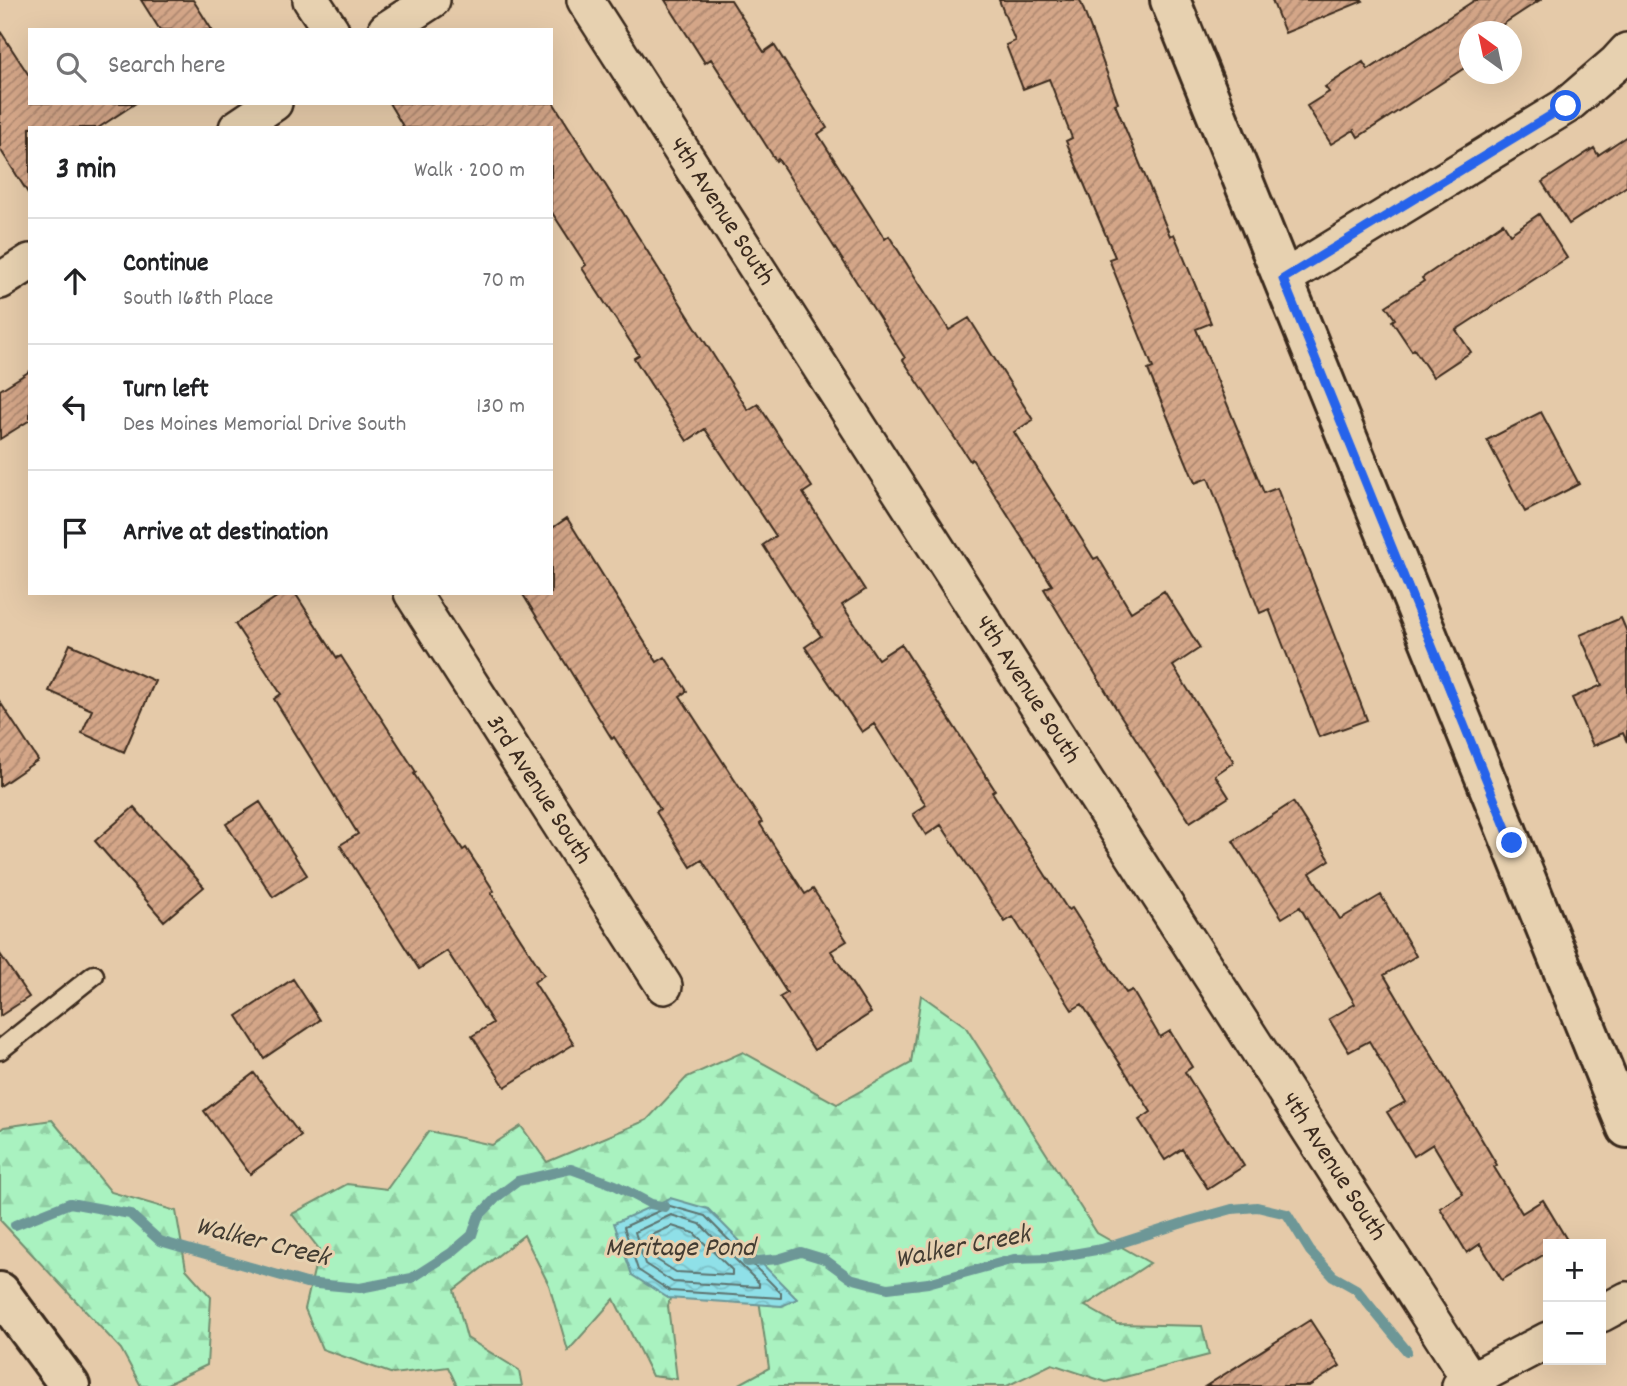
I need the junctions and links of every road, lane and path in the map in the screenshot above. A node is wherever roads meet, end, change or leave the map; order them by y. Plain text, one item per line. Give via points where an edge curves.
1 (311, 0) edge
2 (432, 0) edge
3 (585, 0) edge
4 (1170, 0) edge
5 (330, 28) edge
6 (389, 28) edge
7 (1627, 51) edge
8 (271, 105) edge
9 (240, 126) edge
10 (28, 263) edge
11 (1283, 279) junction
12 (0, 281) edge
13 (413, 595) edge
14 (93, 975) dead end
15 (664, 986) dead end
16 (0, 1050) edge
17 (1627, 1128) edge
18 (0, 1292) edge
19 (1627, 1300) edge
20 (1606, 1311) edge
21 (1543, 1343) edge
22 (1465, 1383) edge
23 (70, 1386) edge

1 - 5 street
2 - 6 street
3 - 22 street, 4th Avenue South
4 - 11 main road
7 - 11 street via 1566,106
8 - 9 street
10 - 12 street
11 - 17 main road
13 - 15 street, 3rd Avenue South
14 - 16 lane
18 - 23 main road
19 - 20 street
21 - 22 street

